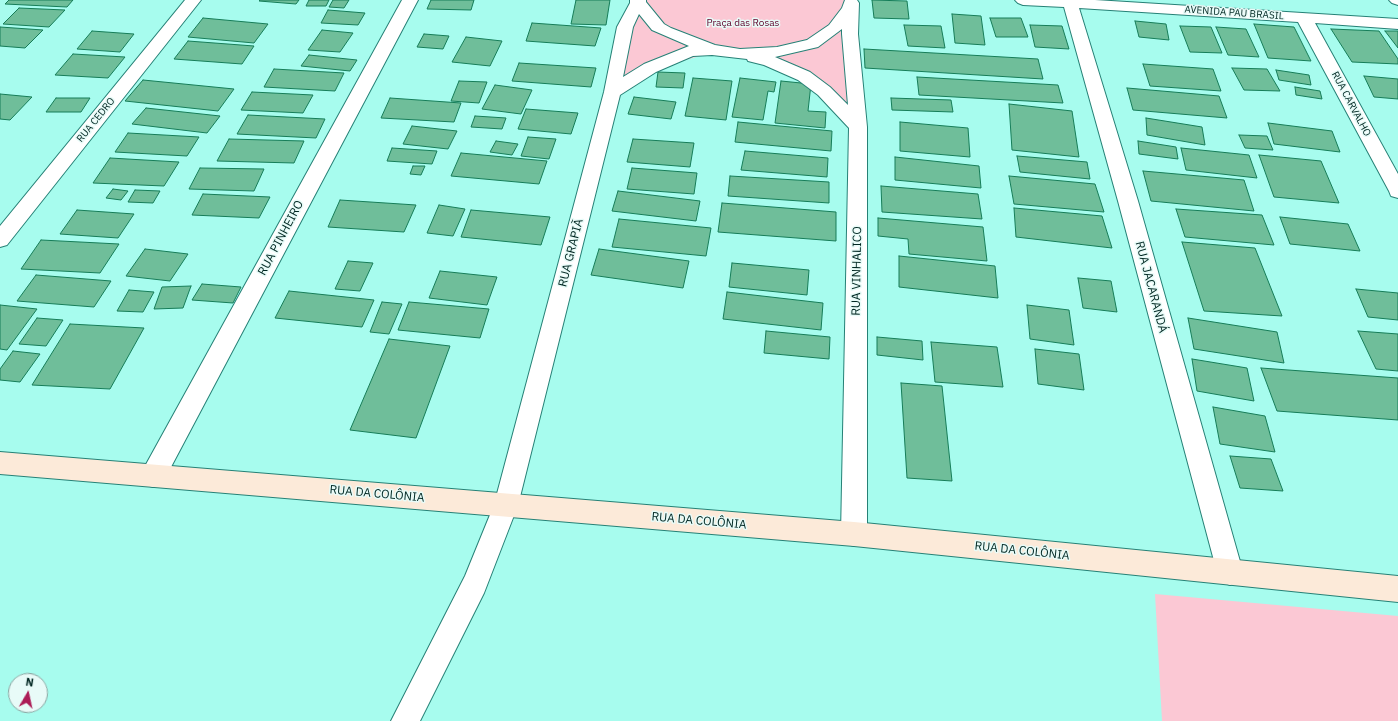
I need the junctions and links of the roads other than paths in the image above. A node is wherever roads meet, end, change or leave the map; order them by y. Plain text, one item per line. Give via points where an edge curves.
1 (193, 0) edge
2 (410, 0) edge
3 (1023, 0) edge
4 (638, 2) edge
5 (1070, 2) junction
6 (850, 4) edge
7 (1304, 18) junction
8 (1398, 24) edge
9 (712, 50) junction
10 (740, 54) junction
11 (612, 92) junction
12 (858, 127) junction
13 (1398, 191) edge
14 (0, 240) edge
15 (0, 463) edge
16 (153, 476) junction
17 (506, 505) junction
18 (854, 534) junction
19 (1230, 572) junction
20 (1398, 589) edge
21 (405, 721) edge

1 - 14 street, RUA CEDRO
2 - 16 street, RUA PINHEIRO
3 - 5 street, AVENIDA PAU BRASIL
4 - 9 street via 658,27
4 - 11 street, RUA GRAPIÃ via 626,27
5 - 7 street, AVENIDA PAU BRASIL
5 - 19 street, RUA JACARANDÁ via 1128,201
6 - 10 street via 835,28 812,44 777,52
6 - 12 street, RUA VINHALICO
7 - 8 street, AVENIDA PAU BRASIL
7 - 13 street, RUA CARVALHO
9 - 10 street
9 - 11 street via 691,51 670,59 644,71
10 - 12 street via 770,61 804,76 824,91
11 - 17 street, RUA GRAPIÃ
12 - 18 street, RUA VINHALICO
15 - 16 main road, RUA DA COLÔNIA
16 - 17 main road, RUA DA COLÔNIA
17 - 18 main road, RUA DA COLÔNIA
17 - 21 street, RUA GRAPIÃ via 475,584
18 - 19 main road, RUA DA COLÔNIA
19 - 20 main road, RUA DA COLÔNIA

